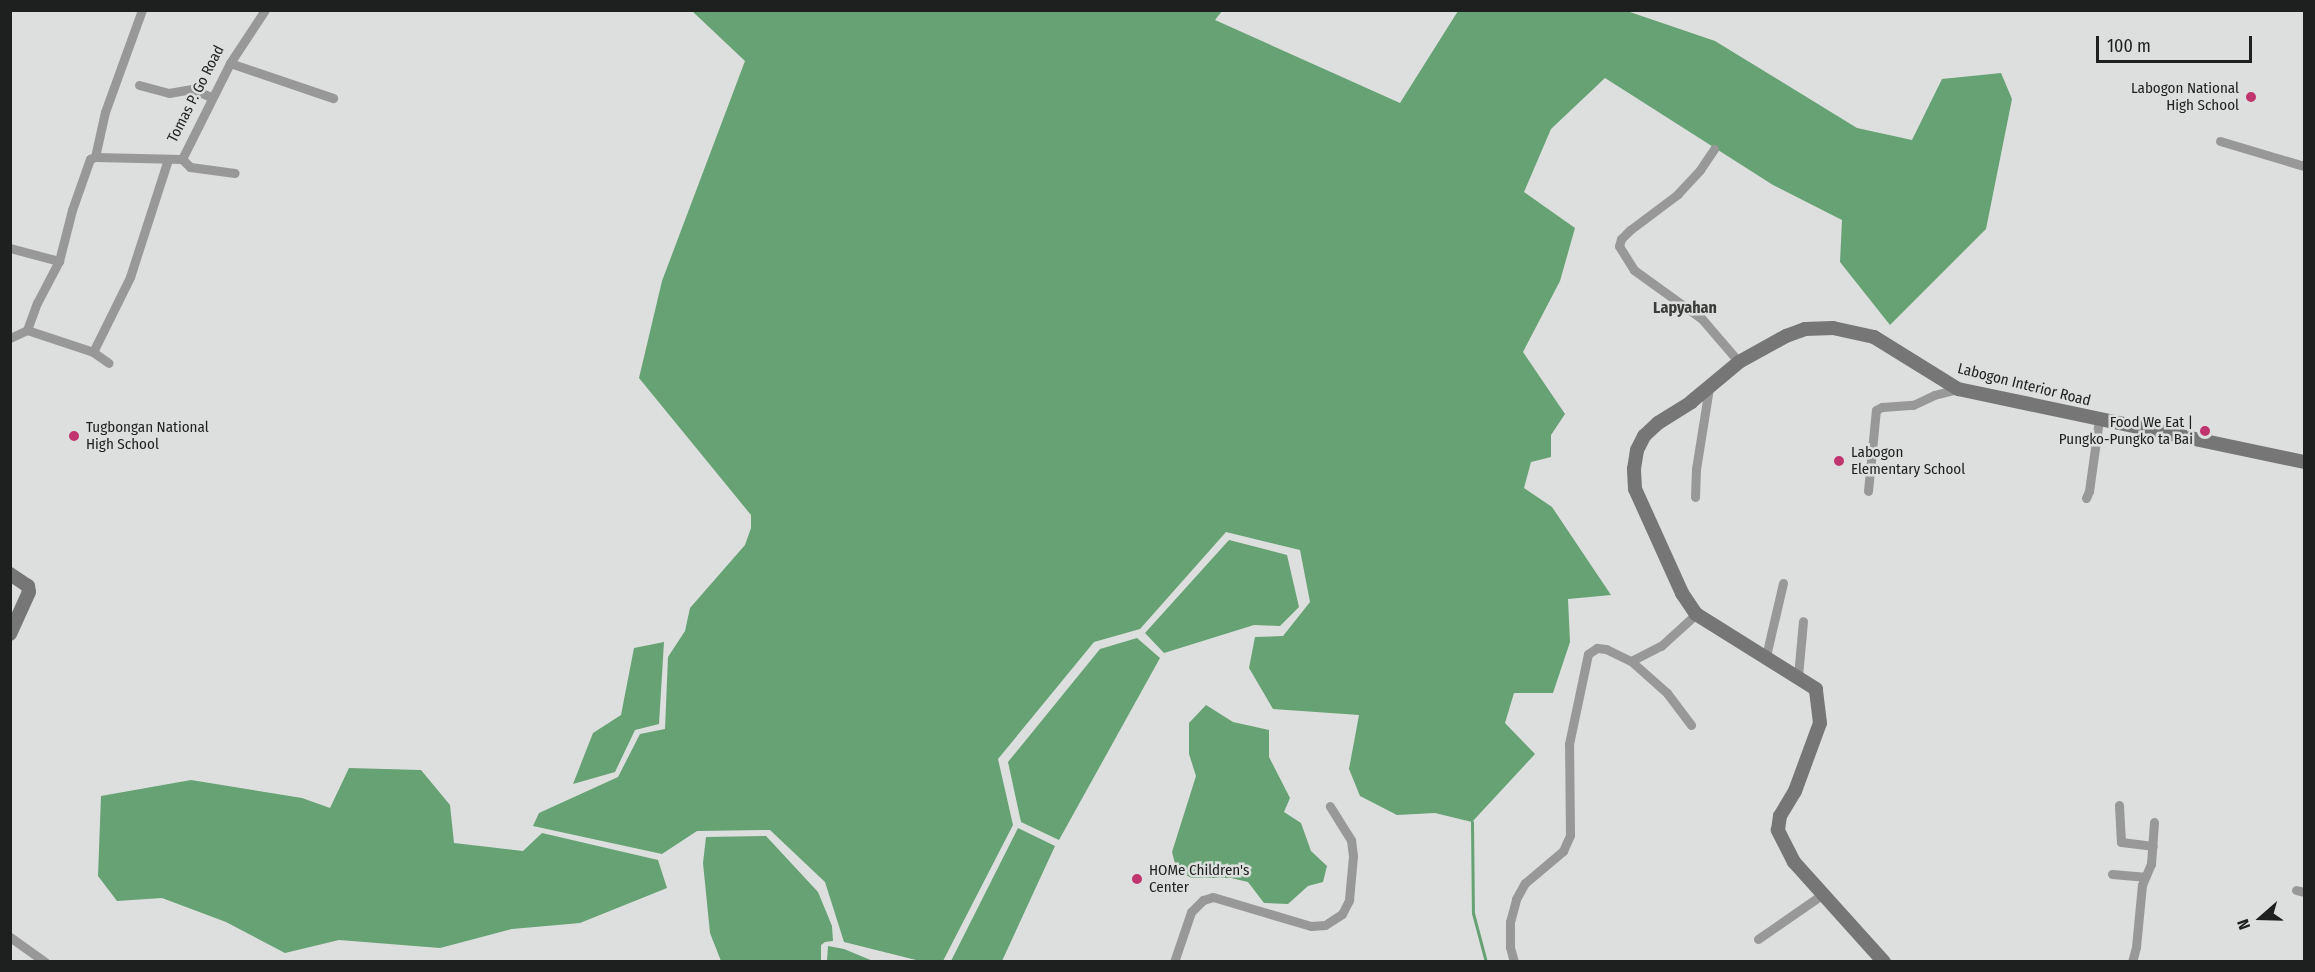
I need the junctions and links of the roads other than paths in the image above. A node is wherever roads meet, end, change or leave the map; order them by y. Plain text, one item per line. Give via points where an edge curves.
1 (142, 10) edge
2 (265, 10) edge
3 (230, 63) junction
4 (139, 85) dead end
5 (211, 97) junction
6 (333, 98) dead end
7 (2220, 141) dead end
8 (1714, 150) dead end
9 (95, 157) junction
10 (168, 159) junction
11 (182, 159) junction
12 (2304, 166) edge
13 (235, 173) dead end
14 (10, 248) edge
15 (59, 261) junction
16 (27, 330) junction
17 (10, 338) edge
18 (93, 352) junction
19 (1739, 362) junction
20 (109, 363) dead end
21 (1709, 388) junction
22 (1958, 389) junction
23 (2099, 420) junction
24 (2304, 462) edge
25 (1868, 491) dead end
26 (1695, 497) dead end
27 (2086, 498) dead end
28 (10, 574) edge
29 (1783, 583) dead end
30 (1696, 614) junction
31 (1803, 621) dead end
32 (10, 634) edge
33 (1766, 656) junction
34 (1631, 661) junction
35 (1798, 676) junction
36 (1691, 725) dead end
37 (2119, 805) dead end
38 (1330, 806) dead end
39 (2154, 822) dead end
40 (2153, 846) junction
41 (2112, 874) dead end
42 (2145, 877) junction
43 (1823, 894) junction
44 (10, 937) edge
45 (1758, 939) dead end
46 (45, 962) edge
47 (1174, 962) edge
48 (1514, 962) edge
49 (1884, 962) edge
50 (2132, 962) edge

1 - 9 street via 105,112
2 - 3 street, Tomas P. Go Road
3 - 5 street, Tomas P. Go Road
3 - 6 street
4 - 5 street via 169,93 192,89
5 - 11 street, Tomas P. Go Road
7 - 12 street
8 - 19 street via 1678,194 1630,230 1619,246 1634,270 1702,319
9 - 10 street, Tomas P. Go Road
9 - 15 street via 85,168
10 - 11 street, Tomas P. Go Road
10 - 18 street via 130,277
11 - 13 street via 190,167
14 - 15 street
15 - 16 street
16 - 17 street
16 - 18 street
18 - 20 street
19 - 21 street, Labogon Interior Road
19 - 22 street, Labogon Interior Road via 1805,329 1833,328 1874,337
21 - 26 street
21 - 30 street, Labogon Interior Road via 1644,436 1634,469 1635,489 1682,593
22 - 23 street, Labogon Interior Road
22 - 25 street via 1913,405 1876,410
23 - 24 street, Labogon Interior Road
23 - 27 street
28 - 32 street via 28,586
29 - 33 street
30 - 33 street, Labogon Interior Road
30 - 34 street via 1661,646
31 - 35 street
33 - 35 street, Labogon Interior Road
34 - 36 street via 1667,693
34 - 48 street via 1606,649 1597,648 1588,654 1569,744 1570,835 1563,851 1525,883 1516,900 1510,922
35 - 43 street, Labogon Interior Road via 1816,689 1820,723 1795,791 1780,816 1778,830 1794,862
37 - 40 street via 2121,842
38 - 47 street via 1352,840 1349,900 1342,914 1325,925 1311,926 1213,897 1203,900 1191,912
39 - 40 street
40 - 42 street
41 - 42 street
42 - 50 street
43 - 45 street
43 - 49 street, Labogon Interior Road
44 - 46 street

